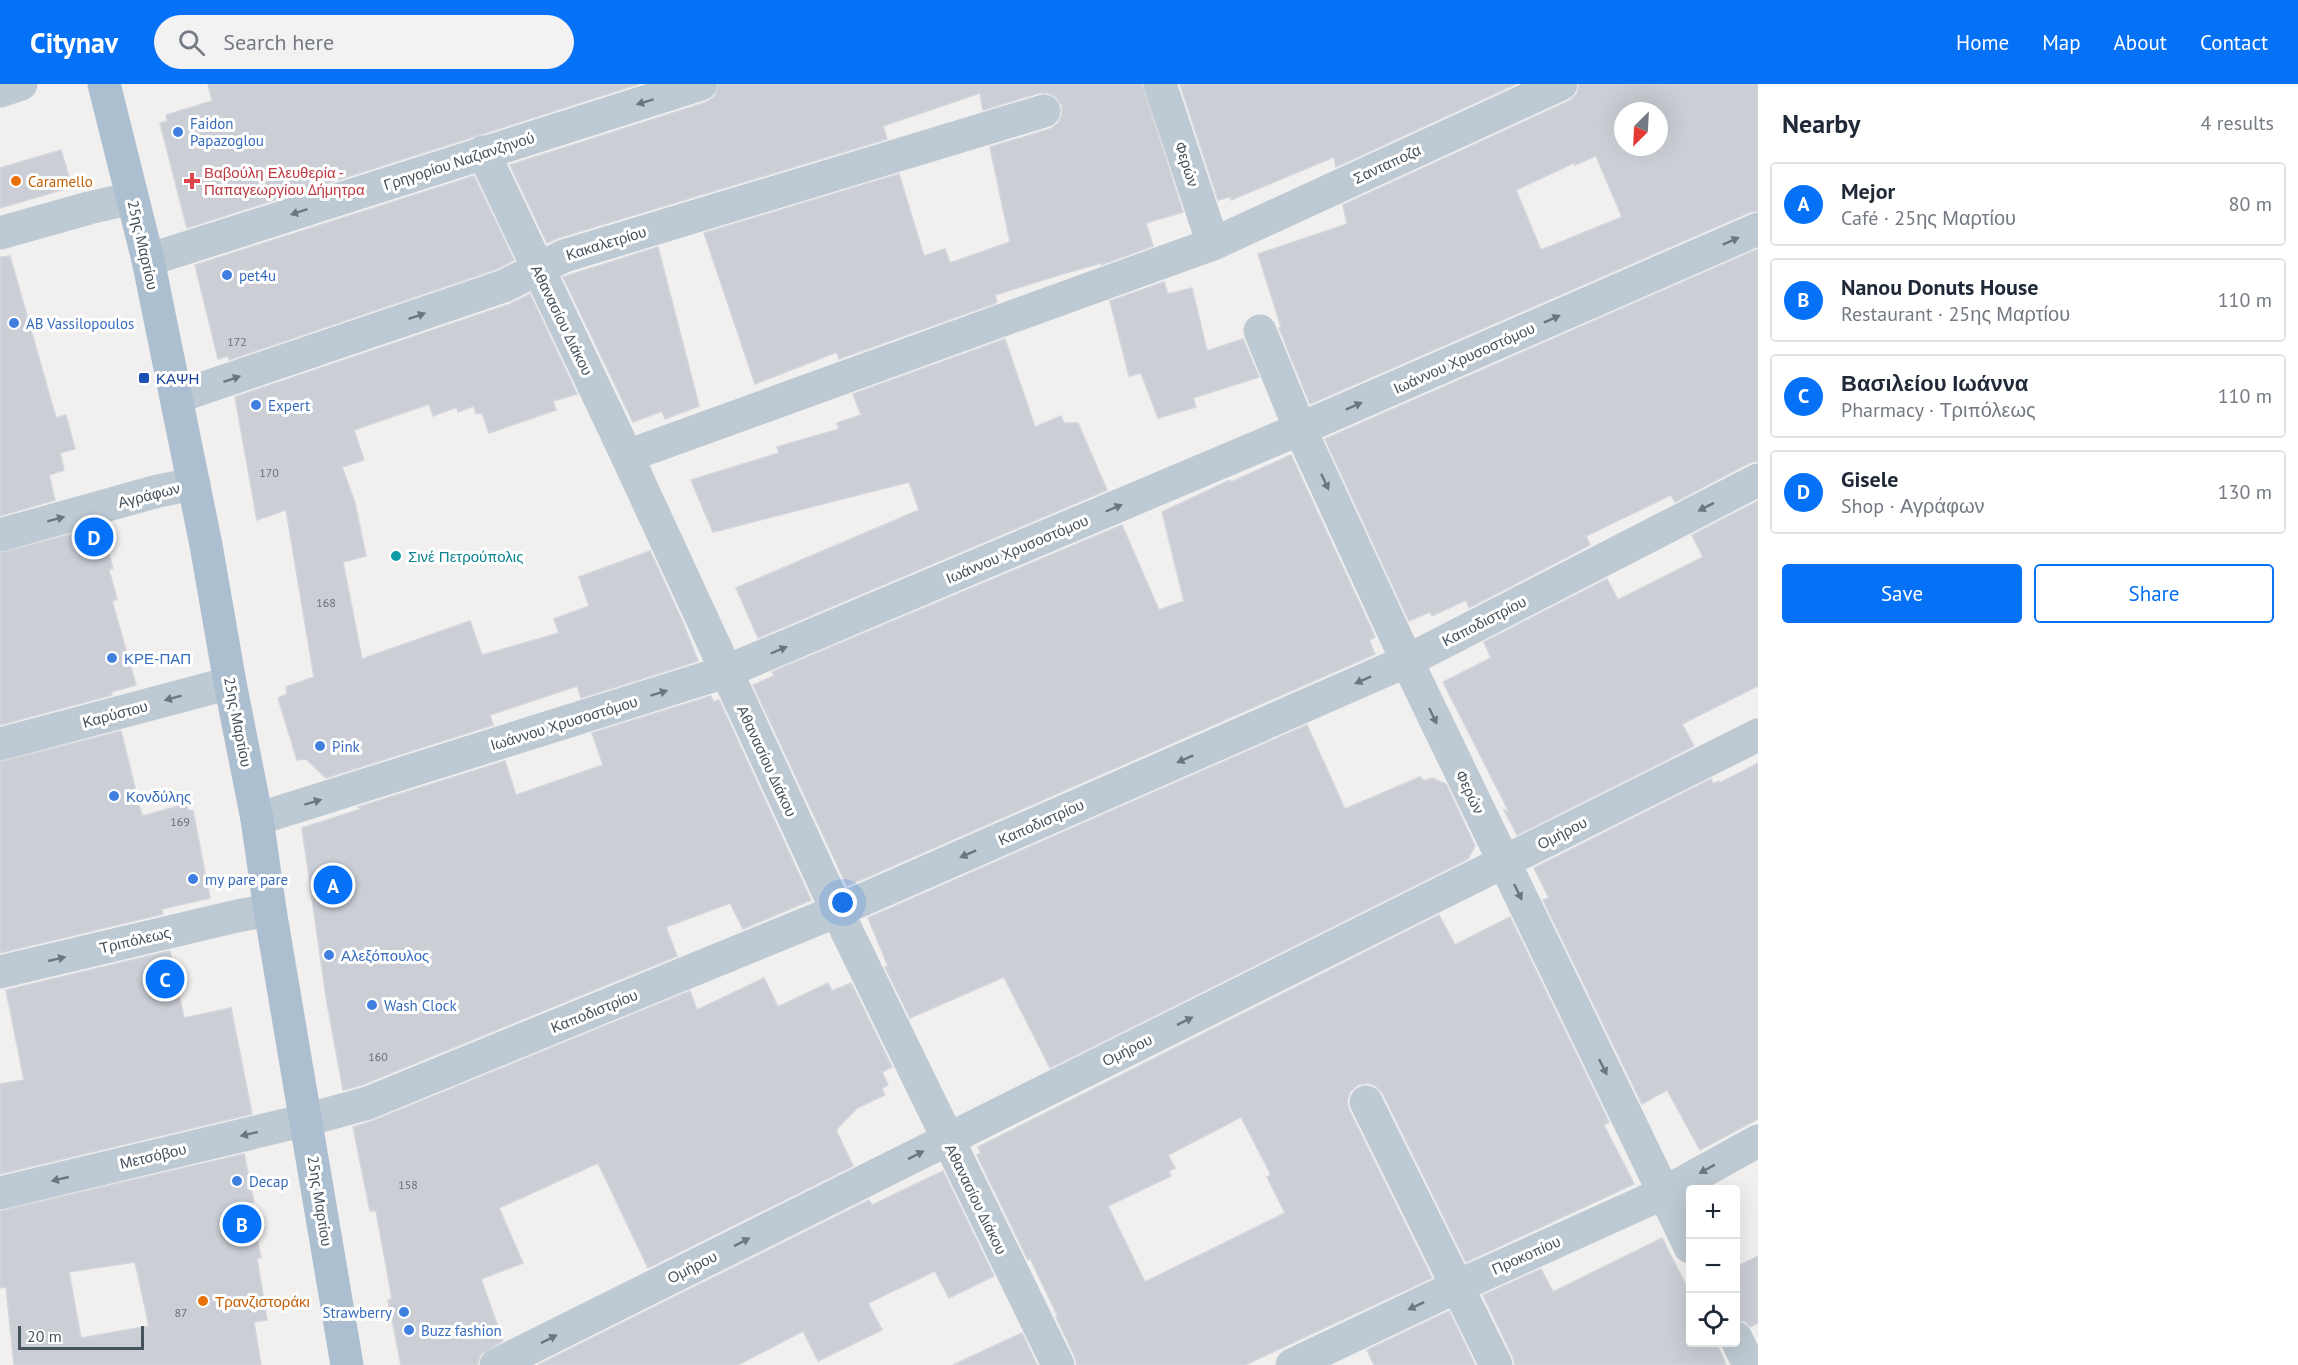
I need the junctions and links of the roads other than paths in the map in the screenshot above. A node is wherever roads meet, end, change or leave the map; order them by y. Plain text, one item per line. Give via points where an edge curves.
1 (21, 84) edge
2 (104, 84) edge
3 (701, 84) edge
4 (1160, 84) edge
5 (1561, 84) edge
6 (0, 91) edge
7 (1044, 111) dead end
8 (483, 152) junction
9 (132, 198) junction
10 (1758, 229) edge
11 (0, 233) edge
12 (1213, 244) junction
13 (148, 260) junction
14 (538, 268) junction
15 (1260, 331) dead end
16 (177, 398) junction
17 (1300, 429) junction
18 (627, 456) junction
19 (1758, 480) edge
20 (194, 484) junction
21 (0, 535) edge
22 (1407, 661) junction
23 (725, 672) junction
24 (230, 683) junction
25 (1758, 735) edge
26 (0, 744) edge
27 (257, 819) junction
28 (1504, 862) junction
29 (270, 910) junction
30 (837, 911) junction
31 (0, 972) edge
32 (1366, 1102) dead end
33 (306, 1120) junction
34 (947, 1140) junction
35 (1758, 1142) edge
36 (0, 1193) edge
37 (1664, 1193) junction
38 (1686, 1239) edge
39 (1458, 1286) junction
40 (1740, 1346) edge
41 (347, 1365) edge
42 (496, 1365) edge
43 (1058, 1365) edge
44 (1292, 1365) edge
45 (1496, 1365) edge
46 (1749, 1365) edge

1 - 6 street
2 - 9 main road, 25ης Μαρτίου
3 -> 8 street, Γρηγορίου Ναζιανζηνού
4 - 12 street, Φερών
5 - 12 street, Σανταποζα
7 - 14 street, Κακαλετρίου via 564,256
8 -> 13 street, Γρηγορίου Ναζιανζηνού
8 - 14 street, Αθανασίου Διάκου
9 - 11 street
9 - 13 main road, 25ης Μαρτίου
17 -> 10 street, Ιωάννου Χρυσοστόμου
12 - 18 street, Σανταποζα
13 - 16 main road, 25ης Μαρτίου
16 -> 14 street, Κακαλετρίου via 504,286
14 - 18 street, Αθανασίου Διάκου
15 - 17 street, Φερών
16 - 20 main road, 25ης Μαρτίου
17 -> 22 street, Φερών
23 -> 17 street, Ιωάννου Χρυσοστόμου
18 - 23 street, Αθανασίου Διάκου
19 -> 22 street, Καποδιστρίου
21 -> 20 street, Αγράφων
20 - 24 main road, 25ης Μαρτίου
22 -> 28 street, Φερών
22 -> 30 street, Καποδιστρίου
27 -> 23 street, Ιωάννου Χρυσοστόμου
23 - 30 street, Αθανασίου Διάκου
24 -> 26 street, Καρύστου
24 - 27 main road, 25ης Μαρτίου
25 - 28 street, Ομήρου
27 - 29 main road, 25ης Μαρτίου
34 -> 28 street, Ομήρου
28 -> 37 street, Φερών
31 -> 29 street, Τριπόλεως
29 - 33 main road, 25ης Μαρτίου
30 - 33 street, Καποδιστρίου via 368,1103
30 - 34 street, Αθανασίου Διάκου
32 - 39 street
33 -> 36 street, Μετσόβου
33 - 41 main road, 25ης Μαρτίου
42 -> 34 street, Ομήρου
34 - 43 street, Αθανασίου Διάκου
35 -> 37 street, Προκοπίου
37 - 38 street, Φερών
37 - 39 street, Προκοπίου
39 -> 44 street, Προκοπίου
39 - 45 street
40 - 46 street

